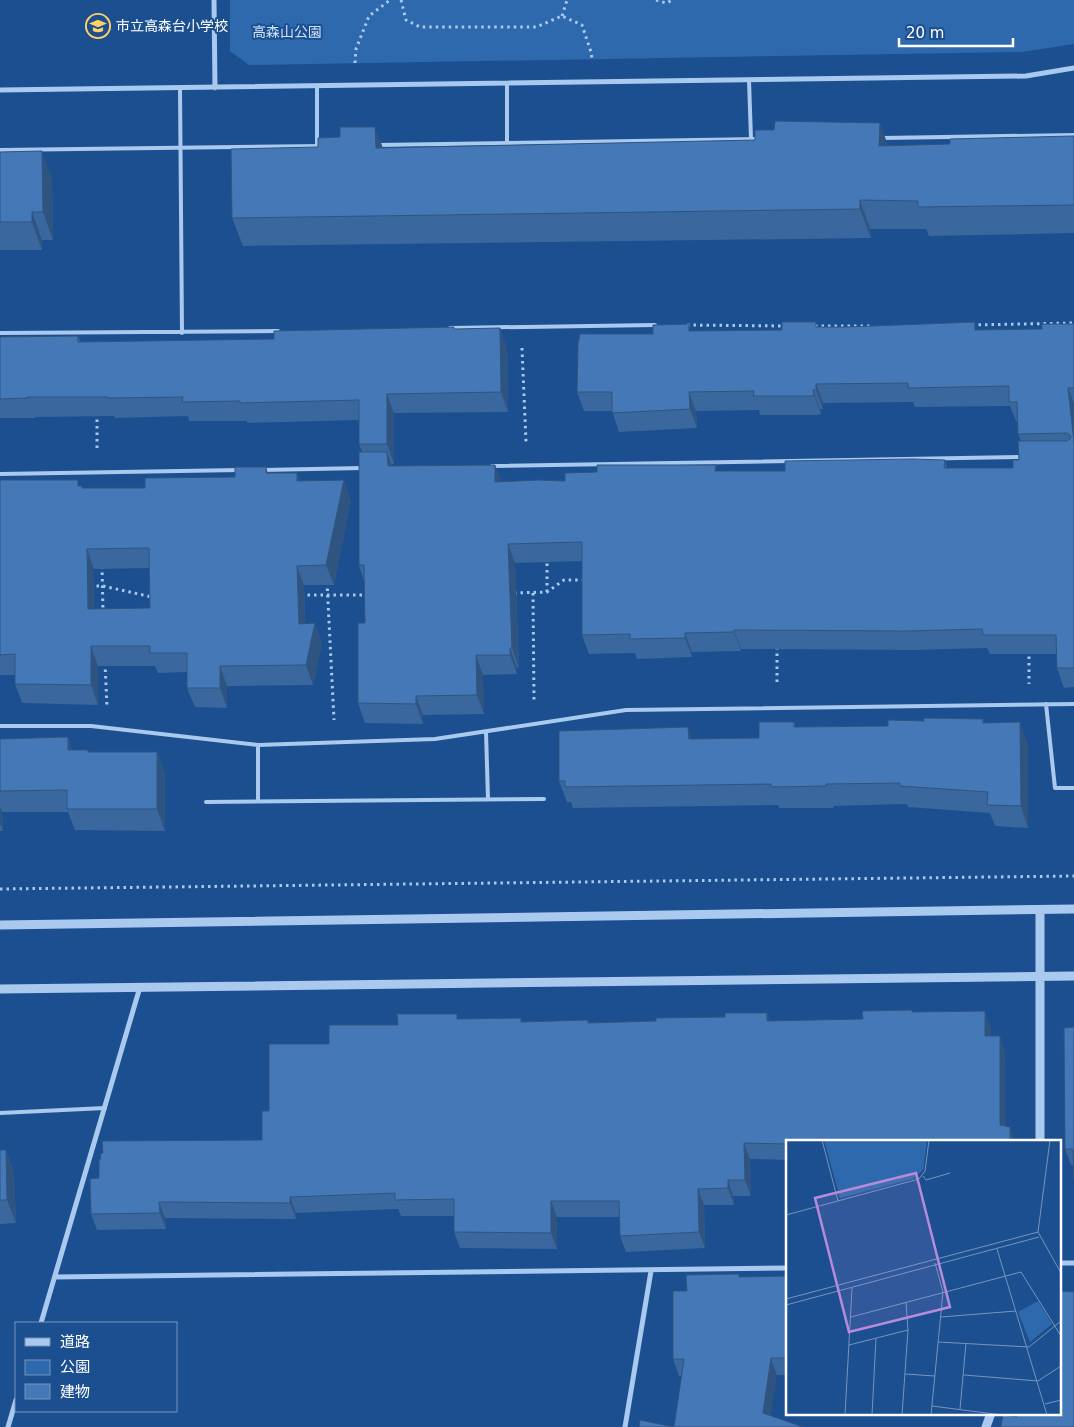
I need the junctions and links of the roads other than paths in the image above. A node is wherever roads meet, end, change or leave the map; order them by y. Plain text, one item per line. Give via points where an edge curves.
1 (214, 0) edge
2 (1074, 68) edge
3 (750, 80) junction
4 (507, 84) junction
5 (317, 87) junction
6 (180, 88) junction
7 (215, 88) junction
8 (0, 90) edge
9 (1074, 135) edge
10 (878, 138) edge
11 (770, 139) edge
12 (751, 140) junction
13 (507, 143) junction
14 (367, 145) edge
15 (317, 146) junction
16 (327, 146) edge
17 (180, 148) junction
18 (0, 150) edge
19 (655, 325) edge
20 (441, 328) edge
21 (281, 331) edge
22 (0, 333) edge
23 (182, 333) junction
24 (1027, 457) edge
25 (489, 466) edge
26 (372, 468) edge
27 (245, 470) edge
28 (255, 470) edge
29 (0, 474) edge
30 (1046, 704) junction
31 (1074, 704) edge
32 (0, 726) edge
33 (486, 732) junction
34 (258, 745) junction
35 (1074, 788) edge
36 (488, 799) junction
37 (544, 799) dead end
38 (258, 801) junction
39 (206, 802) dead end
40 (1074, 909) edge
41 (1040, 910) junction
42 (0, 925) edge
43 (1074, 976) edge
44 (1040, 977) junction
45 (140, 987) junction
46 (0, 989) edge
47 (105, 1108) junction
48 (0, 1113) edge
49 (1040, 1140) edge
50 (786, 1268) edge
51 (652, 1270) junction
52 (56, 1277) junction
53 (41, 1322) edge
54 (15, 1403) edge
55 (991, 1414) edge
56 (8, 1427) edge
57 (625, 1427) edge
58 (986, 1427) edge

1 - 7 street
2 - 3 street via 1026,76
3 - 4 street
3 - 12 lane
4 - 5 street
4 - 13 lane
5 - 7 street
5 - 15 lane
6 - 7 street
6 - 8 street
6 - 17 lane
9 - 10 lane
11 - 12 lane
12 - 13 lane
13 - 14 lane
15 - 16 lane
15 - 17 lane
17 - 18 lane
17 - 23 lane
19 - 20 lane
21 - 23 lane
22 - 23 lane
24 - 25 lane
26 - 28 lane
27 - 29 lane
30 - 31 lane
30 - 33 lane via 626,710
30 - 35 lane via 1055,788
32 - 34 lane via 91,726
33 - 34 lane via 435,740
33 - 36 lane
34 - 38 lane
36 - 37 lane
36 - 38 lane
38 - 39 lane
40 - 41 street
41 - 42 street
41 - 44 street
43 - 44 street
44 - 45 street
44 - 49 street
45 - 46 street
45 - 47 street
47 - 48 lane
47 - 52 street
50 - 51 street
51 - 52 street
51 - 57 street
52 - 53 street
54 - 56 street
55 - 58 street

